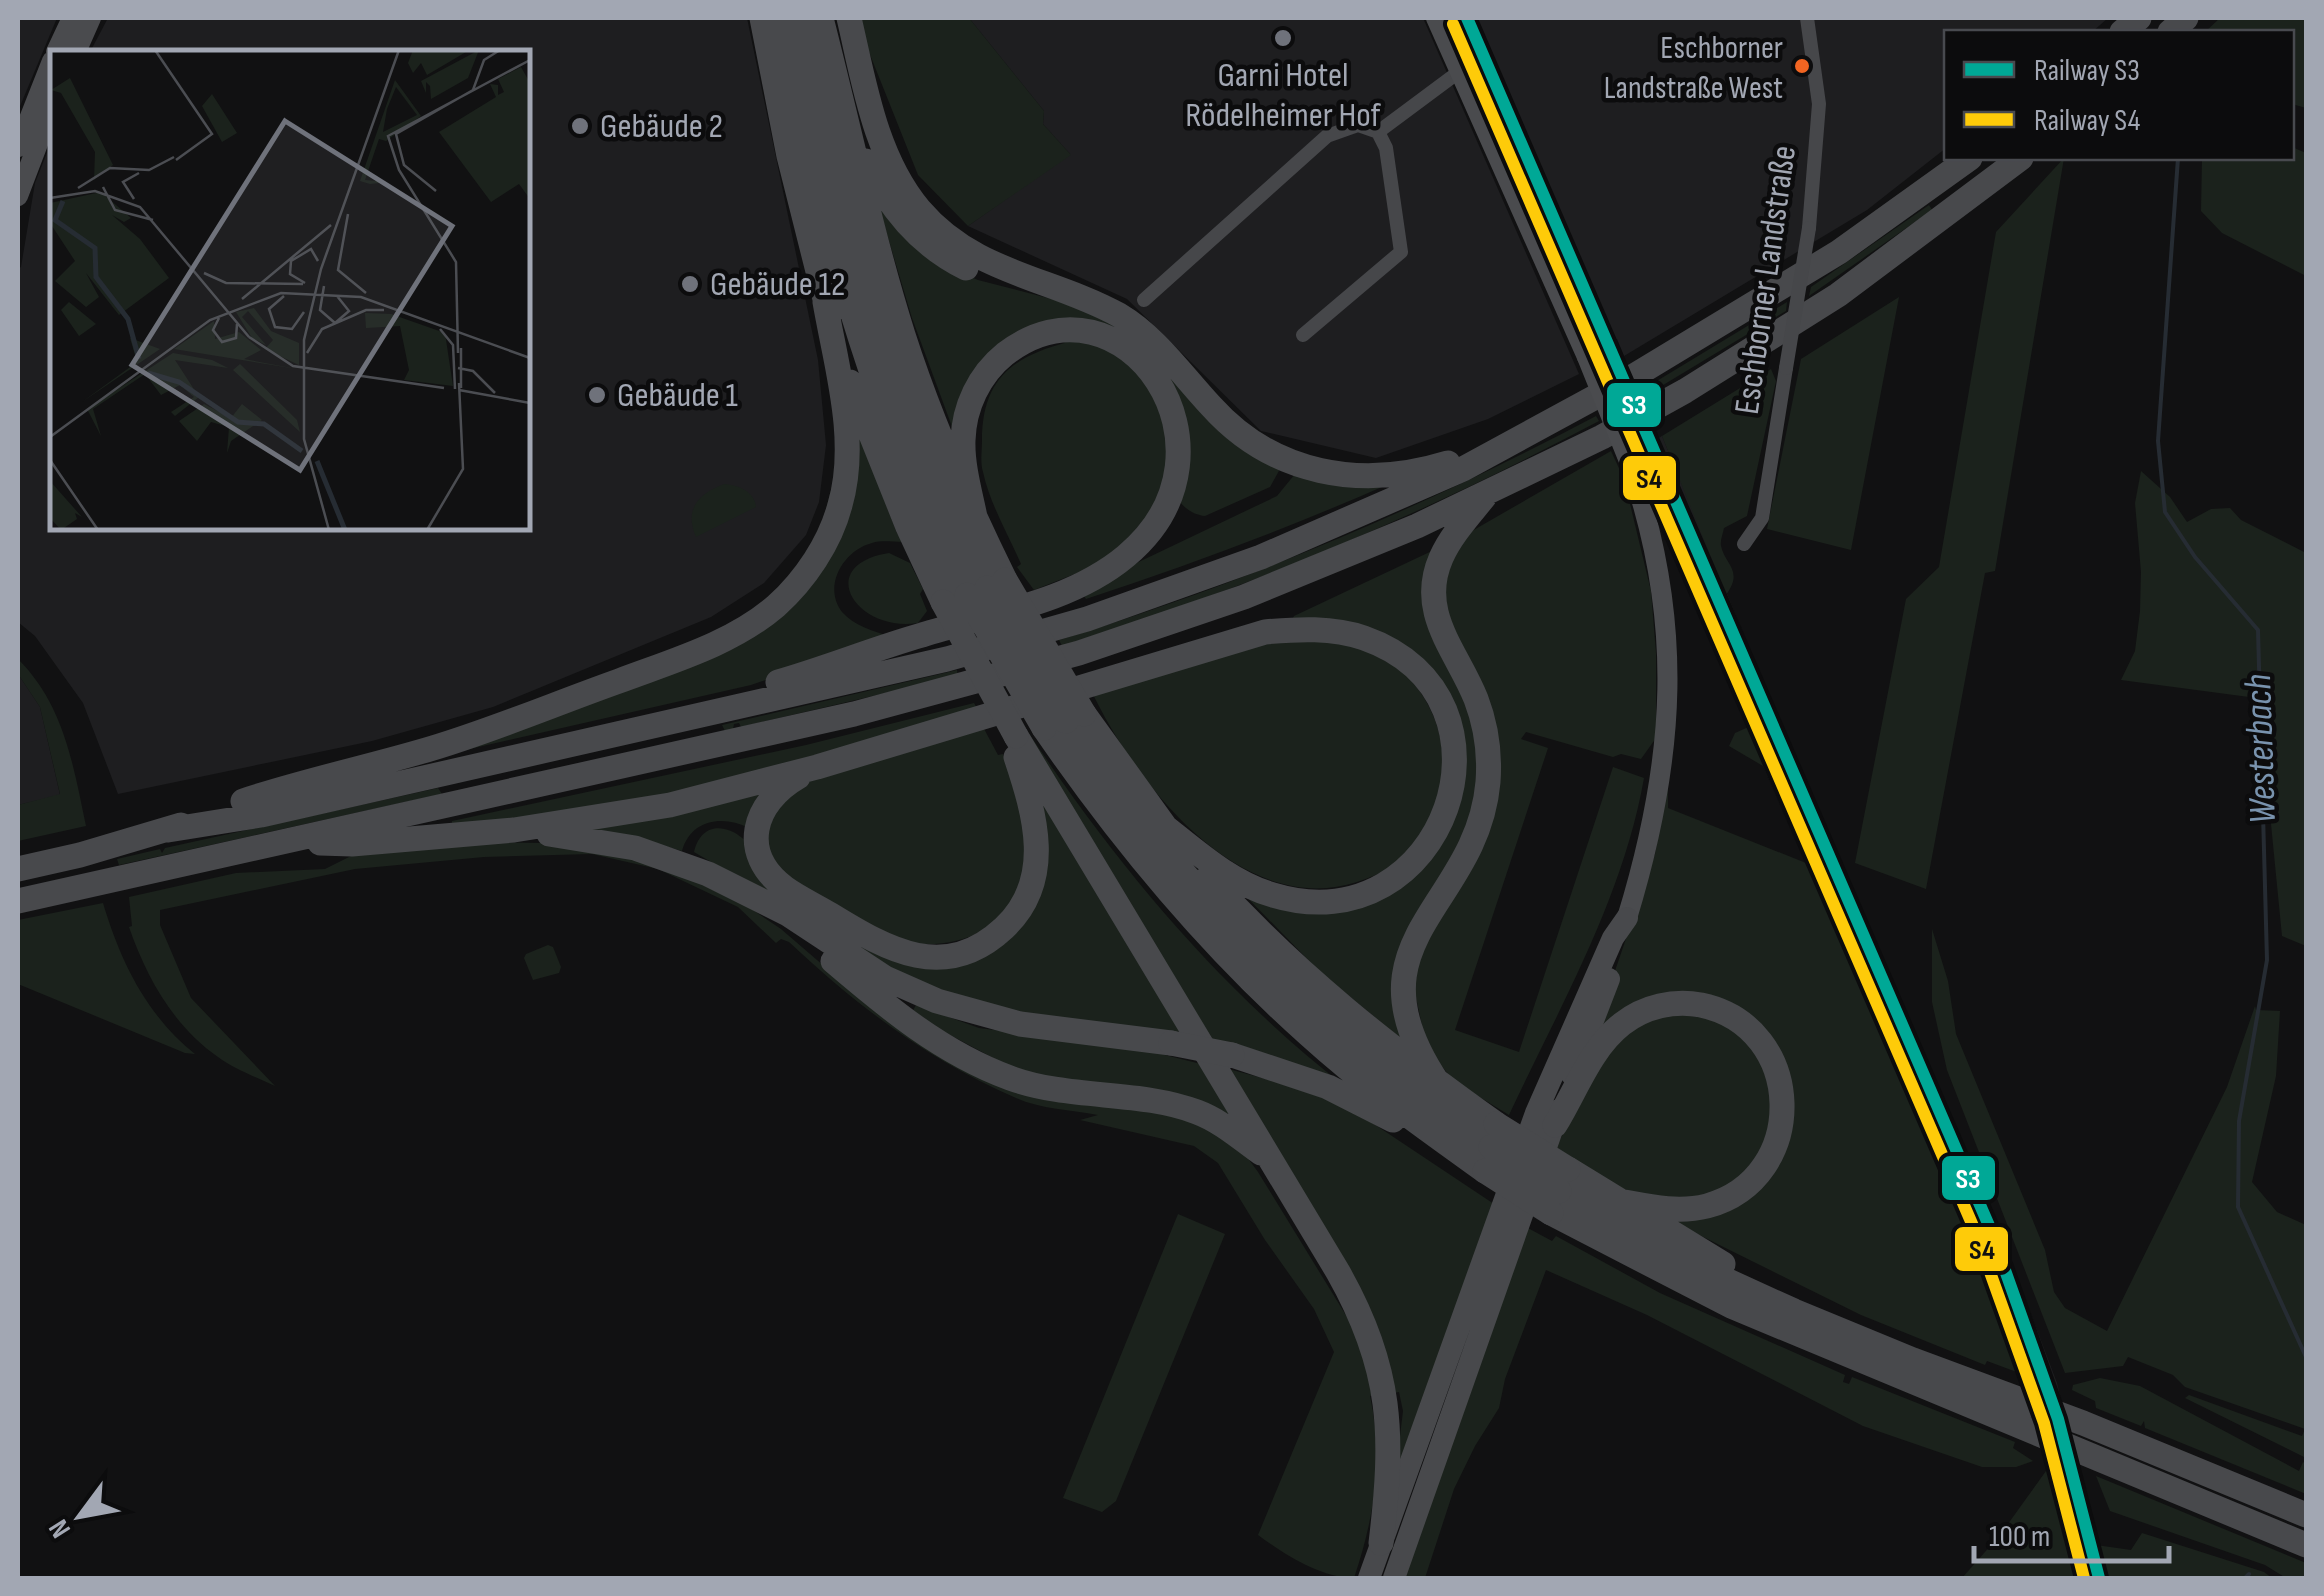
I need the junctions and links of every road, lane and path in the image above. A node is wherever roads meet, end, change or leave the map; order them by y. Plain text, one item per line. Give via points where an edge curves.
1 (72, 18) edge
2 (90, 18) edge
3 (762, 18) edge
4 (778, 18) edge
5 (803, 18) edge
6 (821, 18) edge
7 (849, 18) edge
8 (1436, 18) edge
9 (1807, 18) edge
10 (57, 50) edge
11 (77, 50) edge
12 (50, 67) edge
13 (1460, 71) junction
14 (844, 107) junction
15 (50, 112) edge
16 (1378, 132) junction
17 (18, 147) edge
18 (1967, 160) edge
19 (2018, 160) edge
20 (18, 196) edge
21 (1054, 290) junction
22 (1144, 300) dead end
23 (825, 302) junction
24 (1303, 335) dead end
25 (1523, 435) junction
26 (1488, 492) junction
27 (976, 522) junction
28 (1744, 544) dead end
29 (976, 591) junction
30 (1202, 612) junction
31 (1088, 684) junction
32 (1065, 721) junction
33 (1013, 737) junction
34 (817, 767) junction
35 (243, 801) junction
36 (1164, 826) junction
37 (168, 830) junction
38 (514, 830) junction
39 (285, 842) junction
40 (18, 869) edge
41 (18, 900) edge
42 (764, 904) junction
43 (1627, 918) junction
44 (1438, 1082) junction
45 (1556, 1125) junction
46 (1490, 1148) junction
47 (1271, 1161) junction
48 (1559, 1191) junction
49 (1624, 1202) junction
50 (1794, 1311) junction
51 (2306, 1514) edge
52 (1381, 1543) junction
53 (2306, 1545) edge
54 (1368, 1578) edge
55 (1394, 1578) edge

1 - 10 main road
2 - 11 main road
3 - 23 highway
4 - 29 highway via 856,322 908,470
5 - 29 highway via 879,322
6 - 14 highway
7 - 21 highway via 882,144 917,207 959,246
8 - 13 main road
9 - 28 street, Eschborner Landstraße, bridge via 1818,104 1808,228 1762,518
12 - 17 main road
13 - 16 street
13 - 43 main road, bridge via 1587,357 1654,550 1668,664 1663,774
14 - 21 highway via 882,190 918,236 981,274
14 - 27 highway via 903,335
15 - 20 main road
16 - 22 street via 1358,125 1327,136
16 - 24 street via 1401,252
18 - 25 highway via 1839,252
19 - 26 highway via 1769,340 1602,438
21 - 25 highway via 1122,317 1238,433 1314,471 1364,478 1410,473
23 - 29 highway via 870,434
23 - 35 highway via 847,438 841,502 819,552 775,606 691,654 467,737
25 - 37 highway via 1362,515 1087,618 842,684 261,815
26 - 30 highway
26 - 44 highway via 1443,552 1432,592 1436,618 1480,710 1488,768 1473,840 1421,926 1403,975 1407,1024
27 - 29 highway
27 - 35 highway via 963,441 966,418 980,381 1000,358 1035,338 1084,332 1120,345 1149,368 1170,402 1177,430 1170,498 1127,555 1080,584 772,684
29 - 32 highway, bridge
29 - 32 highway, bridge
29 - 33 highway, bridge via 994,699
30 - 31 highway
30 - 39 highway via 854,714
31 - 34 highway
31 - 36 highway via 1265,632 1321,630 1392,652 1420,674 1445,715 1455,766 1444,819 1413,864 1366,893 1332,901 1275,896 1226,872
32 - 36 highway
32 - 46 highway via 1159,846 1262,960 1375,1062
33 - 34 highway via 1037,826 1030,886 1001,930 942,957 876,943 772,876 756,843 761,814 782,786
33 - 47 highway
34 - 38 highway via 670,804
35 - 37 highway
36 - 44 highway via 1295,966
37 - 40 highway
38 - 39 highway via 352,844
38 - 42 highway via 659,855
39 - 41 highway
42 - 46 highway, bridge via 885,978 936,1001 1020,1024 1232,1055
42 - 47 highway via 912,1026 973,1062 1058,1091 1193,1110
43 - 45 highway
43 - 52 highway via 1542,1098
44 - 46 highway
45 - 49 highway via 1602,1043 1640,1012 1692,1004 1726,1014 1755,1035 1774,1065 1783,1100 1779,1135 1764,1167 1738,1192 1705,1206 1669,1210
45 - 55 highway
46 - 48 highway, bridge
46 - 48 highway, bridge
47 - 52 highway via 1356,1305 1373,1347 1390,1429
48 - 49 highway
48 - 50 highway via 1682,1260
48 - 53 highway via 1731,1306
49 - 50 highway
50 - 51 highway
52 - 54 highway

